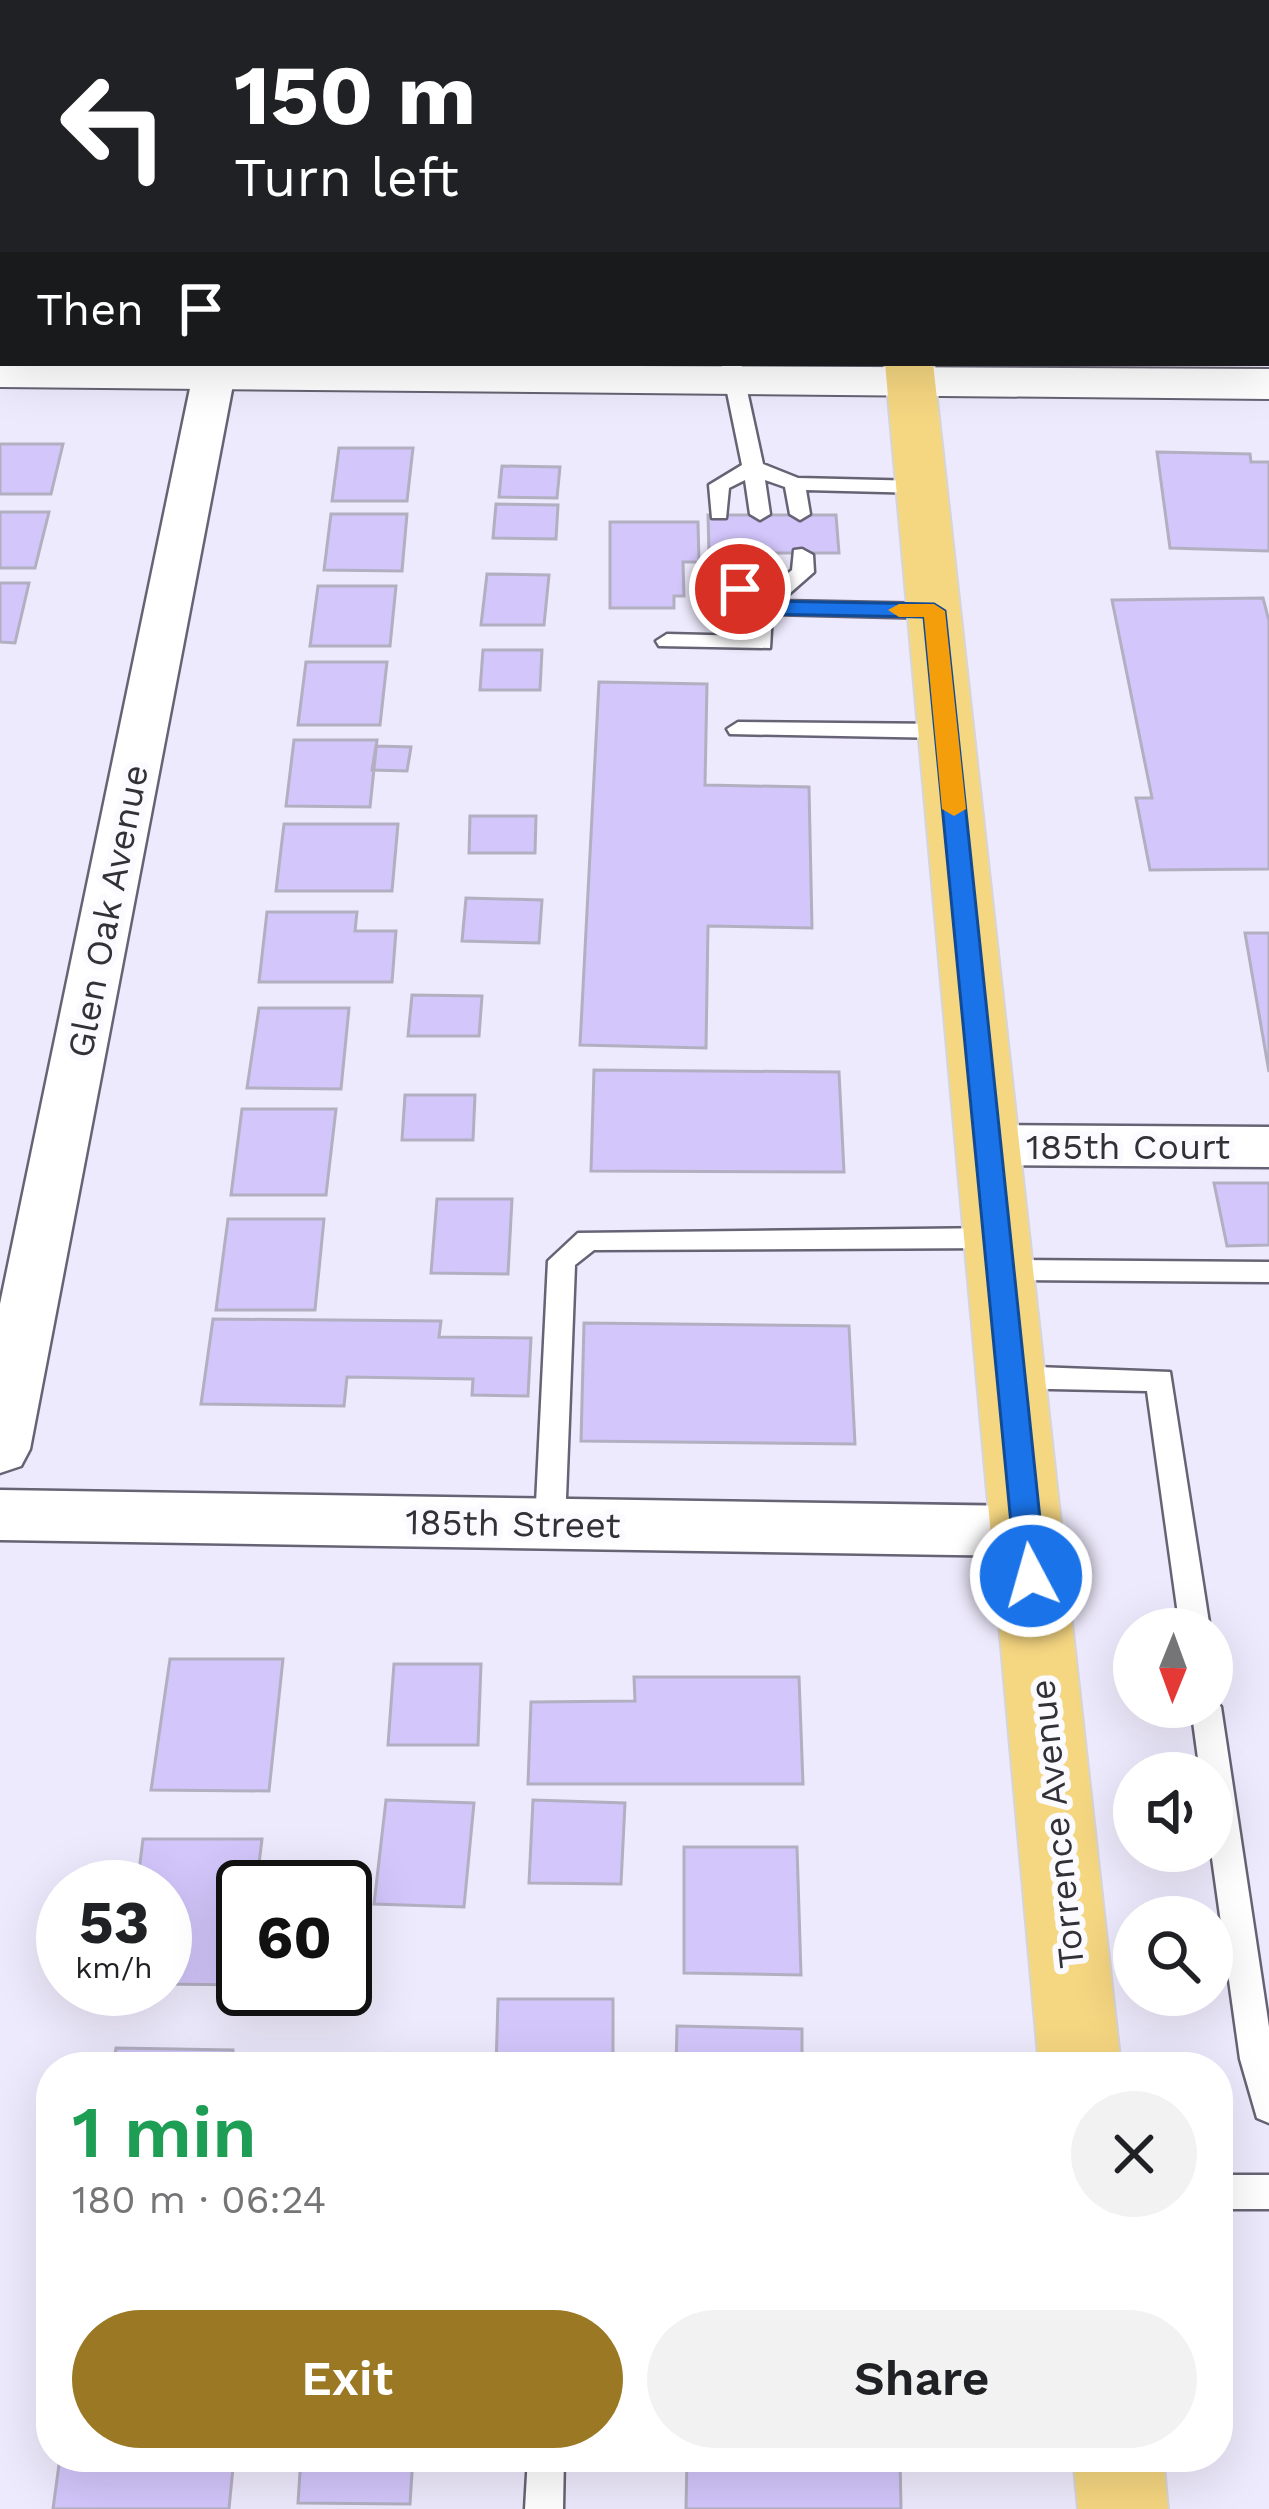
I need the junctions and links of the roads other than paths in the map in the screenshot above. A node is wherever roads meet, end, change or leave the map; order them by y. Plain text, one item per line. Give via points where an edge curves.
1 (623, 370) edge
2 (731, 371) edge
3 (0, 372) edge
4 (910, 372) edge
5 (214, 374) junction
6 (1269, 384) edge
7 (753, 468) junction
8 (795, 484) junction
9 (922, 488) junction
10 (719, 514) dead end
11 (760, 514) dead end
12 (800, 514) dead end
13 (761, 554) dead end
14 (718, 555) dead end
15 (802, 555) dead end
16 (761, 607) junction
17 (934, 611) junction
18 (667, 641) dead end
19 (738, 728) dead end
20 (946, 731) junction
21 (987, 1145) junction
22 (1269, 1147) edge
23 (998, 1254) junction
24 (1269, 1272) edge
25 (1010, 1377) junction
26 (0, 1449) edge
27 (0, 1515) edge
28 (550, 1524) junction
29 (1026, 1532) junction
30 (1192, 1608) edge
31 (1209, 1728) edge
32 (1078, 2052) edge
33 (1269, 2108) edge
34 (1233, 2192) edge
35 (1269, 2192) edge
36 (545, 2472) edge
37 (1120, 2472) edge
38 (544, 2509) edge
39 (1124, 2509) edge

1 - 2 street
1 - 5 street
2 - 4 street
2 - 7 lane
3 - 5 street
4 - 6 street
4 - 9 main road, Torrence Avenue
5 - 26 street, Glen Oak Avenue
7 - 8 lane
7 - 10 lane via 719,485
7 - 11 lane
8 - 9 lane
8 - 12 lane
9 - 17 main road, Torrence Avenue
13 - 16 lane
14 - 16 lane via 718,572
15 - 16 lane via 803,572
16 - 17 lane
16 - 18 lane via 762,643
17 - 20 main road, Torrence Avenue
19 - 20 lane
20 - 21 main road, Torrence Avenue
21 - 22 street, 185th Court
21 - 23 main road, Torrence Avenue
23 - 24 lane
23 - 25 main road, Torrence Avenue
23 - 28 lane via 588,1240 571,1249 562,1262
25 - 29 main road, Torrence Avenue
25 - 30 lane via 1160,1380
27 - 28 street, 185th Street
28 - 29 street, 185th Street
29 - 32 main road, Torrence Avenue
31 - 33 lane
34 - 35 lane
36 - 38 lane
37 - 39 main road

